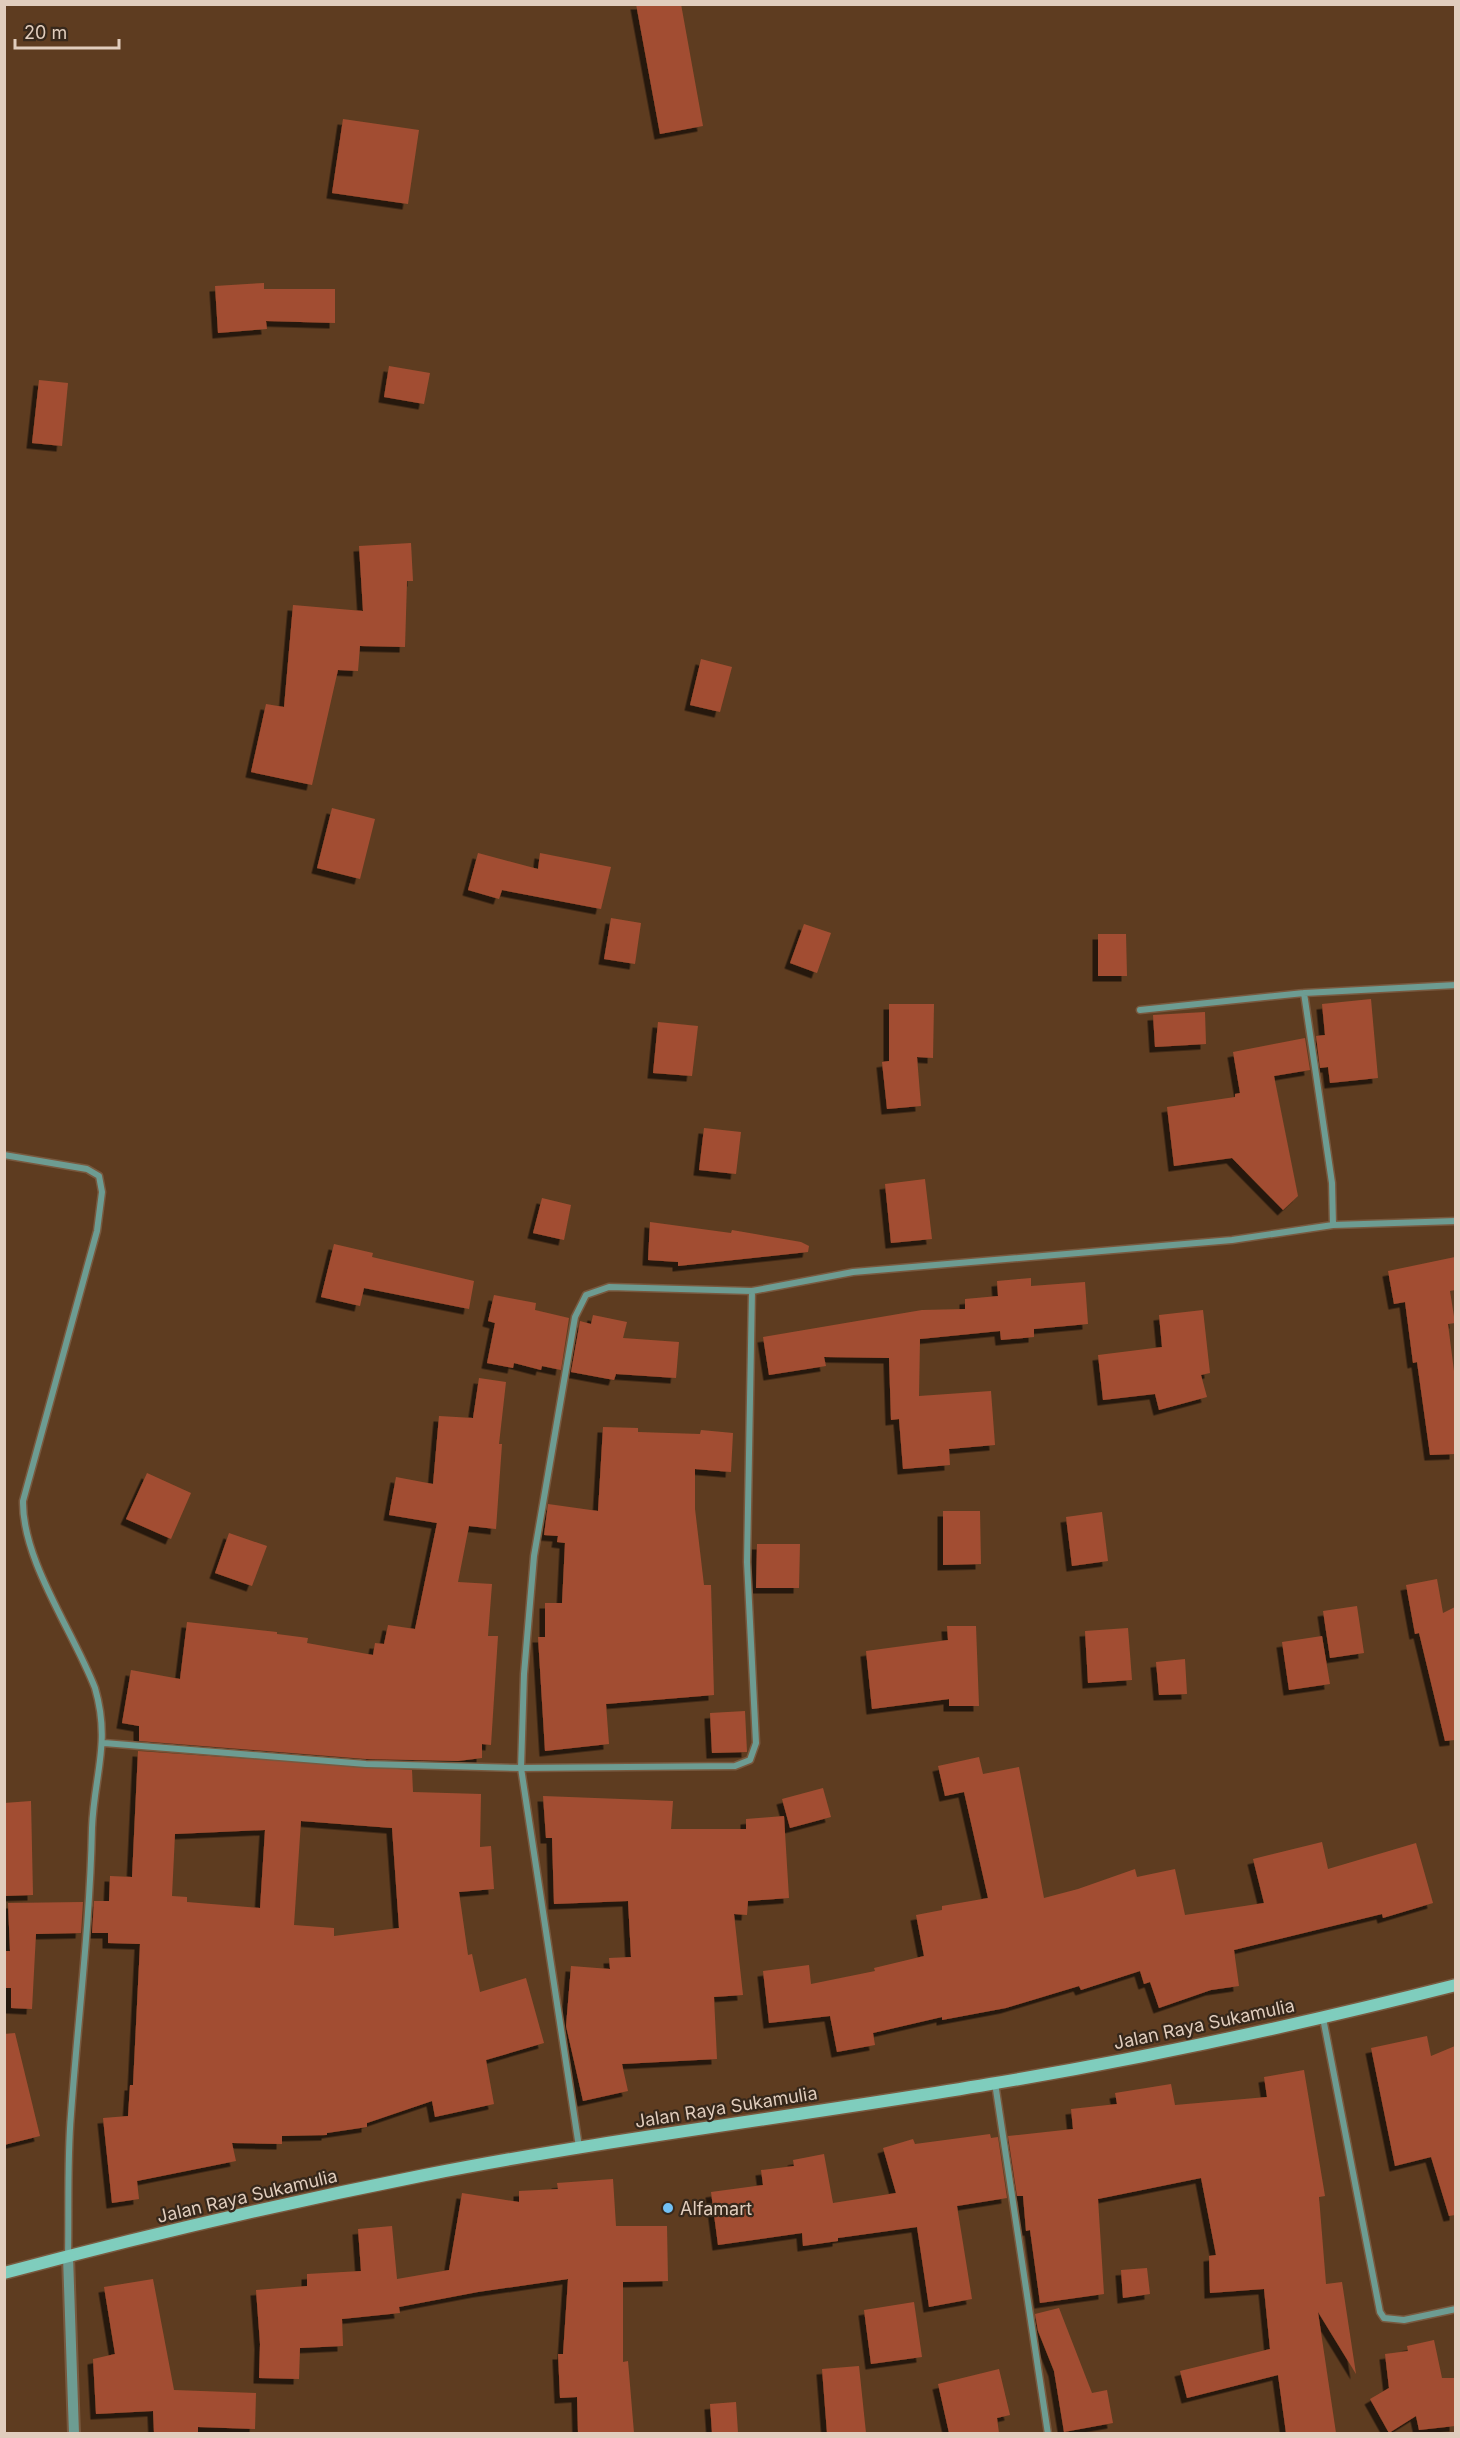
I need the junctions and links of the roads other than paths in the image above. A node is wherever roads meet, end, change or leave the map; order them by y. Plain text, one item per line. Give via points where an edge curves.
1 (1455, 985) edge
2 (1304, 993) junction
3 (1140, 1010) dead end
4 (4, 1155) edge
5 (1455, 1221) edge
6 (1333, 1225) junction
7 (752, 1291) junction
8 (104, 1743) junction
9 (521, 1768) junction
10 (1455, 1985) edge
11 (1323, 2018) junction
12 (995, 2084) junction
13 (579, 2148) junction
14 (68, 2256) junction
15 (4, 2273) edge
16 (1455, 2309) edge
17 (74, 2433) edge
18 (1048, 2433) edge

1 - 2 street
2 - 3 street
2 - 6 street via 1332,1183
4 - 8 street via 87,1169 99,1176 102,1192 92,1251 23,1501 23,1522 30,1549 95,1688
5 - 6 street
6 - 7 street via 1232,1240 853,1272
7 - 9 street via 609,1287 586,1295 580,1303 534,1556
7 - 9 street via 747,1562 754,1753 750,1760 735,1766
8 - 9 street via 366,1764
8 - 14 street via 95,1795 70,2116
9 - 13 street
10 - 11 main road, Jalan Raya Sukamulia
11 - 12 main road, Jalan Raya Sukamulia
11 - 16 street via 1380,2312 1384,2318 1404,2320
12 - 13 main road, Jalan Raya Sukamulia
12 - 18 street
13 - 14 main road, Jalan Raya Sukamulia via 424,2175
14 - 15 main road, Jalan Raya Sukamulia
14 - 17 street

